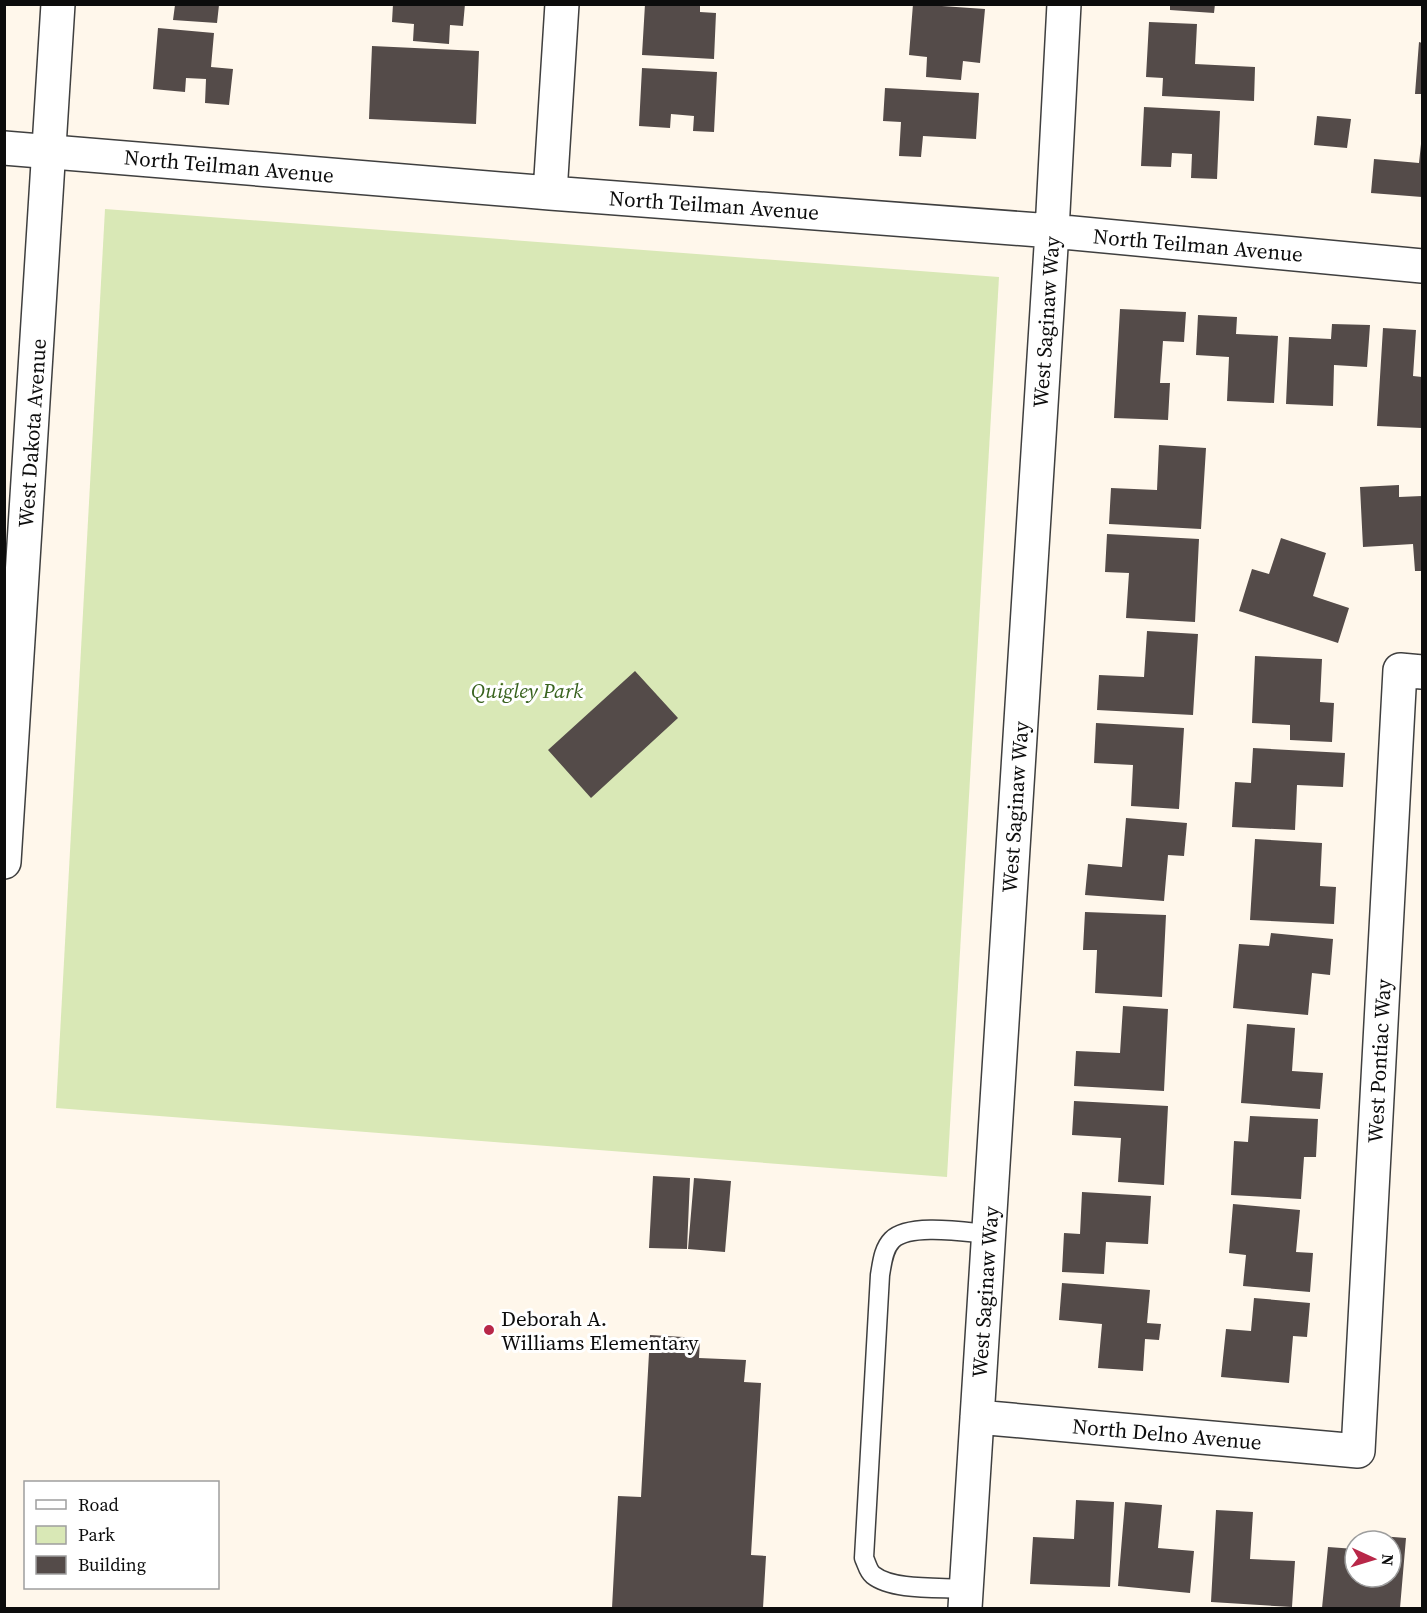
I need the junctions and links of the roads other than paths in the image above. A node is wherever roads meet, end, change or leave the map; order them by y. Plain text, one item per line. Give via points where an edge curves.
1 (58, 4) edge
2 (562, 4) edge
3 (1064, 4) edge
4 (4, 148) edge
5 (50, 151) junction
6 (549, 193) junction
7 (1052, 231) junction
8 (1422, 266) edge
9 (1412, 671) edge
10 (4, 862) edge
11 (988, 1234) junction
12 (977, 1416) junction
13 (1358, 1451) joint
14 (966, 1598) edge

1 - 5 street, West Dakota Avenue
2 - 6 street
3 - 7 street, West Saginaw Way
4 - 5 street, North Teilman Avenue
5 - 6 street, North Teilman Avenue
5 - 10 street, West Dakota Avenue
6 - 7 street, North Teilman Avenue
7 - 8 street, North Teilman Avenue
7 - 11 street, West Saginaw Way
9 - 13 street, West Pontiac Way
11 - 12 street, West Saginaw Way
11 - 14 lane via 905,1232 892,1240 884,1254 879,1287 864,1558 870,1573 883,1581
12 - 13 street, North Delno Avenue
12 - 14 street, West Saginaw Way

